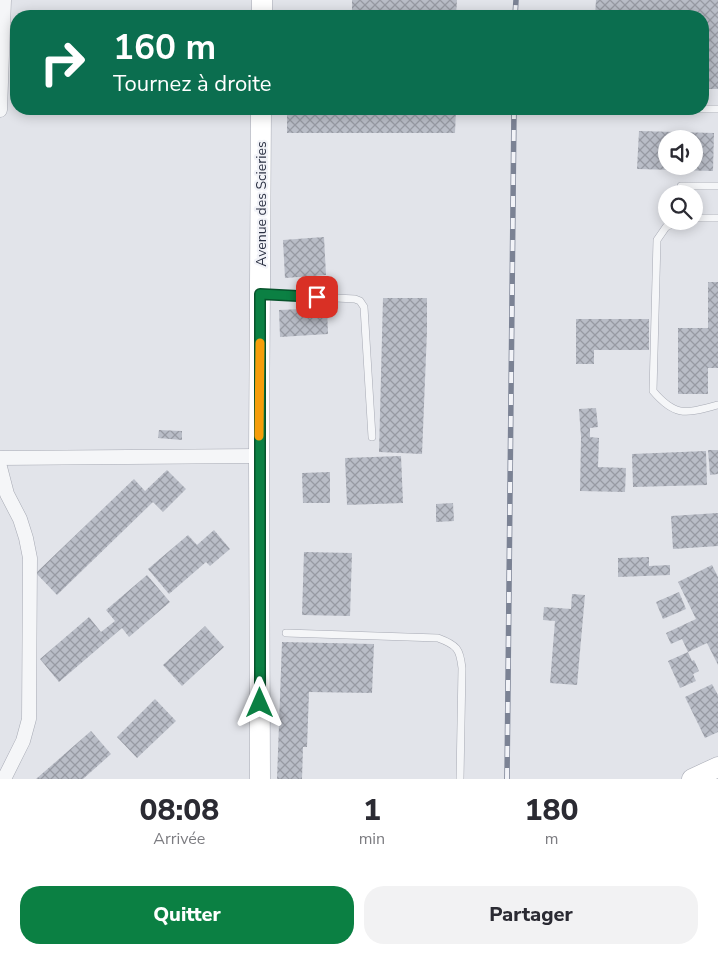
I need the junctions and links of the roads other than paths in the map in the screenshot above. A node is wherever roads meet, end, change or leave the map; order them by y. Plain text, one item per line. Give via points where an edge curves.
1 (4, 0) edge
2 (1, 29) edge
3 (0, 110) edge
4 (261, 115) edge
5 (703, 186) edge
6 (718, 186) edge
7 (703, 218) edge
8 (718, 218) edge
9 (664, 230) edge
10 (260, 294) junction
11 (718, 405) edge
12 (372, 437) dead end
13 (259, 456) junction
14 (0, 458) edge
15 (0, 467) edge
16 (286, 634) dead end
17 (718, 767) edge
18 (4, 779) edge
19 (260, 779) edge
20 (460, 779) edge
21 (692, 779) edge

1 - 2 street
2 - 3 street
4 - 10 street, Avenue des Scieries
5 - 6 lane
7 - 8 lane
9 - 11 lane via 657,240 653,391 677,411
10 - 12 lane via 355,298 360,301 364,307
10 - 13 street, Avenue des Scieries
13 - 14 street
13 - 19 street, Avenue des Scieries
15 - 18 street via 7,494 20,519 30,558 29,719 23,741
16 - 20 lane via 438,638 451,643 460,652 462,668
17 - 21 street

